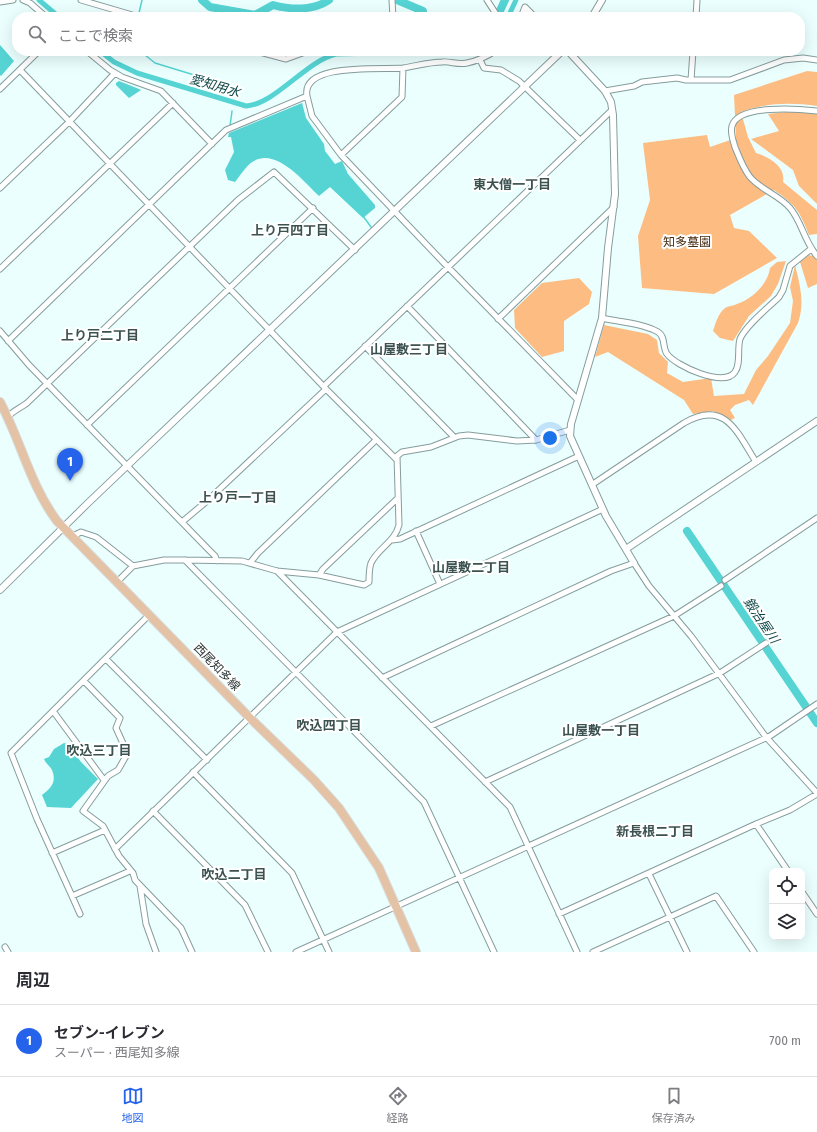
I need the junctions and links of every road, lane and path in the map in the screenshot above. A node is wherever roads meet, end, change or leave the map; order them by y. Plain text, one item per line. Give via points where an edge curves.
1 (13, 0) edge
2 (23, 0) edge
3 (81, 0) edge
4 (392, 0) edge
5 (487, 0) edge
6 (602, 0) edge
7 (697, 0) edge
8 (0, 2) edge
9 (40, 12) edge
10 (122, 12) edge
11 (393, 12) edge
12 (495, 12) edge
13 (523, 12) edge
14 (530, 12) edge
15 (595, 12) edge
16 (696, 12) edge
17 (33, 56) edge
18 (93, 56) edge
19 (275, 56) edge
20 (294, 56) edge
21 (486, 56) edge
22 (557, 56) edge
23 (573, 56) edge
24 (693, 56) edge
25 (480, 60) junction
26 (817, 60) edge
27 (403, 68) junction
28 (20, 70) junction
29 (115, 73) junction
30 (691, 80) junction
31 (524, 86) junction
32 (0, 89) edge
33 (605, 91) junction
34 (306, 96) junction
35 (173, 103) junction
36 (612, 110) junction
37 (817, 111) edge
38 (70, 121) junction
39 (580, 140) junction
40 (212, 144) junction
41 (341, 155) junction
42 (110, 163) junction
43 (0, 188) edge
44 (150, 204) junction
45 (614, 207) junction
46 (313, 208) junction
47 (394, 211) junction
48 (190, 246) junction
49 (811, 249) junction
50 (354, 250) junction
51 (817, 256) edge
52 (1, 267) edge
53 (448, 267) junction
54 (230, 288) junction
55 (406, 306) junction
56 (602, 318) junction
57 (498, 319) junction
58 (270, 330) junction
59 (0, 331) edge
60 (8, 341) junction
61 (365, 346) junction
62 (47, 383) junction
63 (325, 387) junction
64 (578, 400) junction
65 (0, 402) edge
66 (8, 417) junction
67 (817, 421) edge
68 (88, 424) junction
69 (570, 430) junction
70 (454, 437) junction
71 (376, 440) junction
72 (536, 440) junction
73 (579, 456) junction
74 (396, 459) junction
75 (756, 462) junction
76 (128, 466) junction
77 (592, 484) junction
78 (398, 498) junction
79 (603, 509) junction
80 (817, 518) edge
81 (182, 522) junction
82 (64, 528) junction
83 (416, 531) junction
84 (73, 536) junction
85 (392, 540) junction
86 (626, 550) junction
87 (185, 560) junction
88 (217, 561) junction
89 (634, 563) junction
90 (250, 564) junction
91 (133, 566) junction
92 (277, 570) junction
93 (319, 575) junction
94 (725, 580) dead end
95 (117, 582) junction
96 (440, 584) junction
97 (721, 586) dead end
98 (0, 590) edge
99 (149, 615) junction
100 (674, 616) junction
101 (337, 632) junction
102 (764, 644) dead end
103 (106, 659) junction
104 (295, 672) junction
105 (720, 673) junction
106 (382, 678) junction
107 (84, 680) junction
108 (817, 704) edge
109 (53, 711) junction
110 (250, 718) junction
111 (431, 726) junction
112 (766, 737) junction
113 (207, 760) junction
114 (193, 772) junction
115 (104, 780) junction
116 (485, 782) junction
117 (817, 794) edge
118 (153, 811) junction
119 (756, 824) junction
120 (105, 830) junction
121 (527, 847) junction
122 (115, 849) junction
123 (52, 853) junction
124 (786, 868) edge
125 (130, 871) junction
126 (649, 874) junction
127 (460, 878) junction
128 (140, 884) junction
129 (72, 896) junction
130 (805, 896) edge
131 (395, 906) junction
132 (80, 914) dead end
133 (559, 914) junction
134 (817, 914) edge
135 (670, 917) junction
136 (323, 939) junction
137 (156, 952) edge
138 (192, 952) edge
139 (268, 952) edge
140 (296, 952) edge
141 (329, 952) edge
142 (416, 952) edge
143 (494, 952) edge
144 (577, 952) edge
145 (593, 952) edge
146 (687, 952) edge
147 (754, 952) edge

1 - 8 street
2 - 9 street
3 - 10 street
4 - 11 street
5 - 12 street
6 - 15 street
7 - 16 street
13 - 14 street via 525,7
17 - 28 street
18 - 29 street
19 - 20 street via 286,59
21 - 25 street
22 - 31 street
23 - 33 street
24 - 30 street
25 - 27 street via 461,64 443,62
25 - 31 street via 484,68 501,70
26 - 30 street via 784,60 730,80
27 - 34 street via 332,71 310,83
27 - 41 street via 402,97
28 - 32 street
28 - 38 street
29 - 35 street via 161,91
29 - 38 street
30 - 33 street via 677,78 642,82
31 - 39 street
31 - 47 street
33 - 36 street
34 - 40 street via 226,130
34 - 41 street via 312,116
35 - 40 street
35 - 42 street
36 - 39 street
36 - 45 street
37 - 49 street via 775,109 749,114 736,119 731,131 745,170 753,180 791,209
38 - 42 street
38 - 43 street
39 - 53 street
40 - 44 street
41 - 47 street
42 - 44 street
42 - 52 street
44 - 48 street
44 - 60 street
45 - 56 street
45 - 57 street
46 - 48 street via 274,172 238,200
46 - 50 street
46 - 54 street
47 - 50 street
47 - 53 street
48 - 54 street
48 - 62 street
49 - 51 street
49 - 56 street via 790,266 784,290 742,335 737,369 728,377 720,378 687,369 667,354 662,336 654,331
50 - 58 street
53 - 55 street
53 - 57 street
54 - 58 street
54 - 68 street
55 - 61 street
55 - 72 street
56 - 64 street
57 - 64 street
58 - 63 street
58 - 76 street
59 - 60 street
60 - 62 street
61 - 63 street
61 - 70 street
62 - 66 street
62 - 68 street
63 - 71 street
63 - 81 street
64 - 69 street
65 - 66 main road, 西尾知多線
66 - 82 main road, 西尾知多線 via 36,489
67 - 75 street
68 - 76 street
69 - 72 street
69 - 73 street via 572,443
70 - 72 street via 468,435 517,441
70 - 74 street via 431,447 402,452
71 - 74 street
71 - 90 street via 258,553
73 - 77 street
73 - 83 street
74 - 78 street
75 - 77 street via 735,429 725,419 709,414 699,415
75 - 86 street
76 - 81 street
76 - 82 street
77 - 79 street
78 - 85 street via 399,524
78 - 93 street
79 - 86 street
79 - 96 street
80 - 94 street
81 - 88 street
82 - 84 main road, 西尾知多線
82 - 98 street
83 - 85 street
83 - 96 street
84 - 91 street via 81,532 96,537
84 - 95 main road, 西尾知多線
85 - 93 street via 371,563 369,582 364,585
86 - 89 street
87 - 88 street
87 - 91 street via 164,560
87 - 104 street
88 - 90 street via 242,561
89 - 100 street
89 - 106 street via 605,574
90 - 92 street
91 - 95 street
92 - 93 street
92 - 101 street
95 - 99 main road, 西尾知多線
96 - 101 street
97 - 100 street
99 - 103 street
99 - 110 main road, 西尾知多線
100 - 105 street
100 - 111 street
101 - 104 street
101 - 106 street
102 - 105 street
103 - 107 street
103 - 113 street
104 - 110 street
104 - 127 street via 424,802
105 - 112 street
105 - 116 street
106 - 111 street
107 - 109 street
107 - 115 street via 120,718 116,728 126,750 126,756 118,770
108 - 112 street
109 - 115 street
109 - 123 street via 11,753
110 - 113 street
110 - 131 main road, 西尾知多線 via 339,808 379,868
111 - 116 street
112 - 117 street
112 - 121 street
113 - 114 street
114 - 118 street
114 - 136 street via 292,873
115 - 120 street via 83,811
116 - 121 street via 510,807
117 - 119 street via 790,810
118 - 122 street
118 - 139 street via 245,905
119 - 124 street
119 - 126 street
120 - 122 street
120 - 123 street
121 - 127 street
121 - 133 street
122 - 125 street
123 - 129 street
125 - 128 street
125 - 129 street
126 - 133 street
126 - 135 street
127 - 131 street
127 - 143 street
128 - 137 street via 146,924
128 - 138 street via 181,928
129 - 132 street
130 - 134 street
131 - 136 street
131 - 142 main road, 西尾知多線
133 - 144 street
135 - 145 street
135 - 146 street
135 - 147 street via 716,896
136 - 140 street
136 - 141 street

